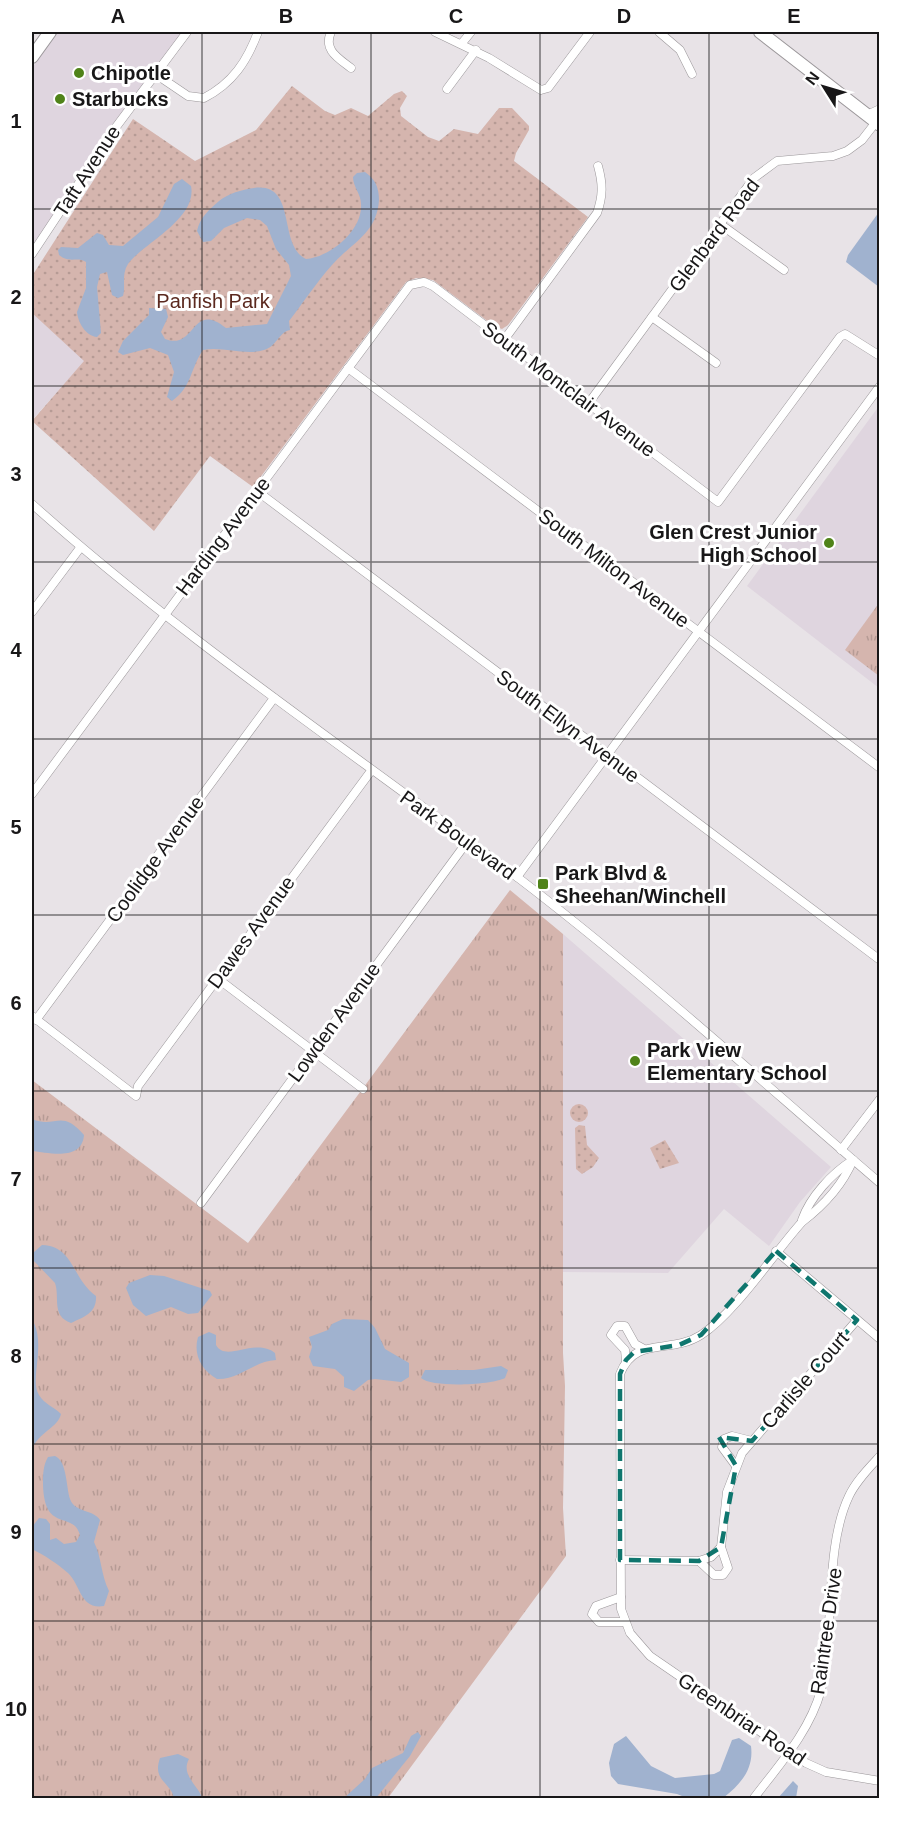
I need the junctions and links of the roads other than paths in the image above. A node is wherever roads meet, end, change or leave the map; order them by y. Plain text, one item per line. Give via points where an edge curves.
1 (51, 32) edge
2 (187, 32) edge
3 (258, 32) edge
4 (331, 32) edge
5 (435, 32) edge
6 (471, 32) edge
7 (590, 32) edge
8 (659, 32) edge
9 (760, 32) edge
10 (462, 43) junction
11 (476, 50) junction
12 (32, 57) edge
13 (351, 68) dead end
14 (154, 74) junction
15 (692, 74) dead end
16 (447, 89) dead end
17 (875, 118) edge
18 (598, 166) dead end
19 (720, 224) junction
20 (32, 239) edge
21 (40, 243) junction
22 (32, 254) edge
23 (784, 270) dead end
24 (418, 282) joint
25 (652, 317) junction
26 (504, 340) junction
27 (879, 356) edge
28 (716, 363) dead end
29 (348, 368) junction
30 (879, 386) edge
31 (588, 404) junction
32 (257, 491) junction
33 (32, 504) edge
34 (80, 548) junction
35 (32, 612) edge
36 (165, 613) junction
37 (699, 632) junction
38 (274, 698) junction
39 (608, 756) junction
40 (879, 768) edge
41 (371, 771) junction
42 (32, 794) edge
43 (467, 842) junction
44 (517, 877) junction
45 (879, 960) edge
46 (217, 978) junction
47 (34, 1018) edge
48 (313, 1051) junction
49 (363, 1089) dead end
50 (879, 1099) edge
51 (841, 1150) junction
52 (853, 1160) junction
53 (879, 1184) edge
54 (201, 1203) dead end
55 (776, 1251) junction
56 (857, 1320) junction
57 (879, 1339) edge
58 (644, 1349) junction
59 (626, 1359) junction
60 (752, 1441) junction
61 (879, 1456) edge
62 (872, 1465) junction
63 (736, 1466) junction
64 (879, 1472) edge
65 (721, 1546) junction
66 (621, 1560) junction
67 (699, 1561) junction
68 (621, 1597) junction
69 (625, 1622) junction
70 (789, 1752) junction
71 (879, 1781) edge
72 (754, 1798) edge

1 - 12 main road
2 - 14 street, Taft Avenue
3 - 14 street via 250,54 233,78 204,98 188,96
4 - 13 street via 331,52
5 - 10 street
6 - 10 street
7 - 11 street via 548,88 541,90
8 - 15 street via 680,50
9 - 17 main road
10 - 11 street
11 - 16 street
14 - 21 street, Taft Avenue
17 - 19 street, Glenbard Road via 862,140 834,156 777,161 754,178
18 - 26 street via 602,199 597,213
19 - 23 street
19 - 25 street, Glenbard Road
20 - 21 street
21 - 22 street, Taft Avenue
24 - 26 street, South Montclair Avenue via 433,286
24 - 29 street, Harding Avenue via 406,288
25 - 28 street
25 - 31 street, Glenbard Road
26 - 31 street, South Montclair Avenue
27 - 31 street, South Montclair Avenue via 851,336 840,337 718,502
29 - 32 street, Harding Avenue
29 - 37 street, South Milton Avenue
30 - 37 street
32 - 36 street, Harding Avenue
32 - 39 street, South Ellyn Avenue
33 - 34 street, Park Boulevard
34 - 35 street
34 - 36 street, Park Boulevard
36 - 38 street, Park Boulevard
36 - 42 street, Harding Avenue
37 - 39 street
37 - 40 street, South Milton Avenue
38 - 41 street, Park Boulevard
38 - 47 street, Coolidge Avenue
39 - 44 street
39 - 45 street, South Ellyn Avenue
41 - 43 street, Park Boulevard
41 - 46 street, Dawes Avenue
43 - 44 street, Park Boulevard
43 - 48 street, Lowden Avenue
44 - 51 street, Park Boulevard
46 - 47 street, Dawes Avenue via 138,1086 136,1096
46 - 48 street
48 - 49 street
48 - 54 street, Lowden Avenue
50 - 51 street
51 - 52 street, Park Boulevard
52 - 53 street, Park Boulevard
52 - 55 street via 846,1176
55 - 56 street
55 - 58 street via 721,1318 701,1335 679,1345
56 - 57 street
56 - 60 street, Carlisle Court
58 - 59 street
58 - 59 street via 635,1344 625,1326 616,1326 611,1335 625,1350
59 - 66 street, Greenbriar Road via 620,1374
60 - 63 street, Carlisle Court
60 - 63 street, Carlisle Court via 732,1436 724,1439 722,1447
61 - 62 street, Raintree Drive
62 - 64 street
62 - 70 street, Raintree Drive via 855,1486 844,1509 820,1690 810,1718
63 - 65 street, Carlisle Court via 727,1492
65 - 67 street via 711,1557
65 - 67 street, Carlisle Court via 728,1568 723,1575 714,1575
66 - 67 street, Carlisle Court
66 - 68 street, Greenbriar Road
68 - 69 street, Greenbriar Road
68 - 69 street via 596,1606 592,1614 600,1622
69 - 70 street, Greenbriar Road via 635,1641 650,1656
70 - 71 street, Greenbriar Road via 819,1770
70 - 72 street, Raintree Drive

